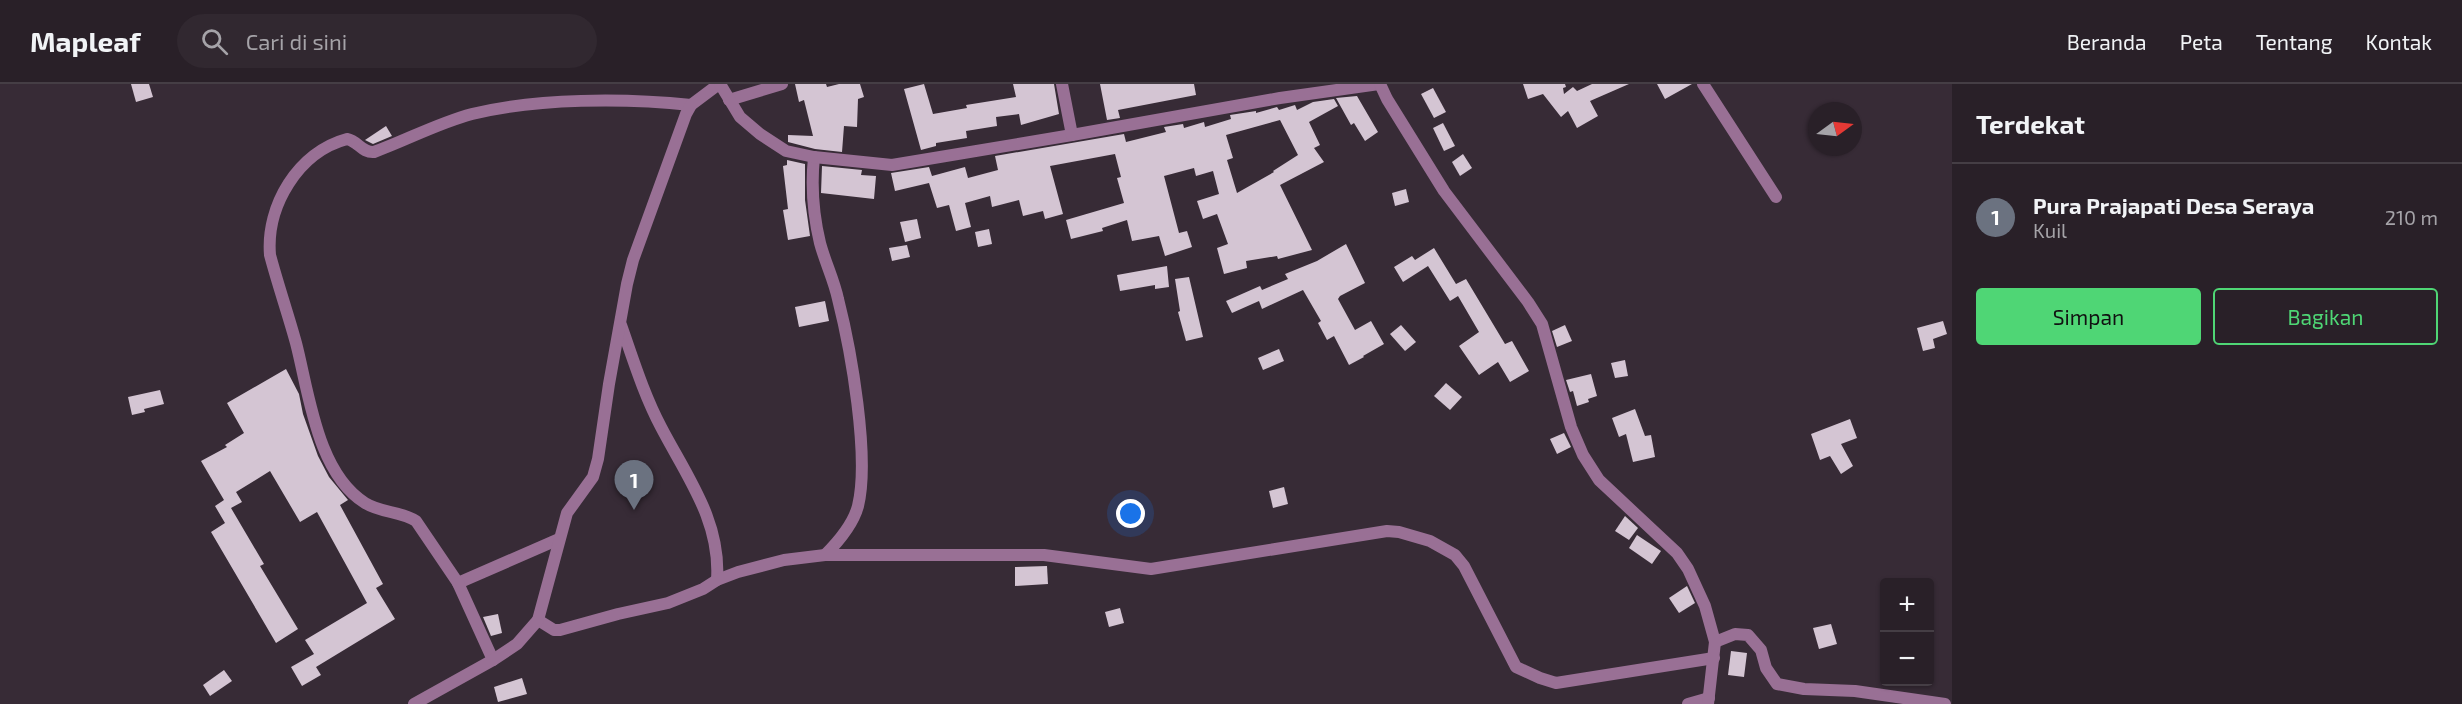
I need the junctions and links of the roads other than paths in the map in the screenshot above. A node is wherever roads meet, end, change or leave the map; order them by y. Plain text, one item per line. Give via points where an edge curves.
1 (719, 84) edge
2 (782, 84) edge
3 (1062, 84) edge
4 (1380, 84) edge
5 (1703, 84) edge
6 (729, 100) junction
7 (691, 105) junction
8 (1072, 135) junction
9 (814, 157) junction
10 (1776, 197) dead end
11 (620, 324) junction
12 (559, 539) junction
13 (825, 555) junction
14 (717, 580) junction
15 (458, 583) junction
16 (538, 620) junction
17 (1715, 642) junction
18 (1714, 658) junction
19 (493, 660) junction
20 (1708, 701) edge
21 (414, 704) edge
22 (1688, 704) edge
23 (1945, 704) edge

1 - 6 street
1 - 7 street
2 - 6 street
3 - 8 street
4 - 8 street
4 - 17 street via 1444,191 1542,324 1582,455 1599,480 1688,569 1705,606
5 - 10 street
6 - 9 street via 740,117 769,140 786,151
7 - 11 street via 633,260
7 - 15 street via 599,101 491,111 427,129 374,152 365,151 347,139 313,156 287,186 269,242 270,255 323,448 346,485 364,503 416,521
8 - 9 street via 892,165
9 - 13 street via 816,221 847,338 861,471 854,518
11 - 12 street via 593,477 573,504
11 - 14 street via 657,418 705,508 718,564
12 - 15 street
12 - 16 street
13 - 14 street via 763,565
13 - 18 street via 1044,555 1151,569 1399,532 1455,555 1516,667 1540,678 1556,683
14 - 16 street via 668,603 560,630
15 - 19 street
16 - 19 street via 517,644
17 - 18 street
17 - 23 street via 1735,634 1748,635 1761,650 1766,668 1777,684
18 - 20 street
19 - 21 street
20 - 22 street

